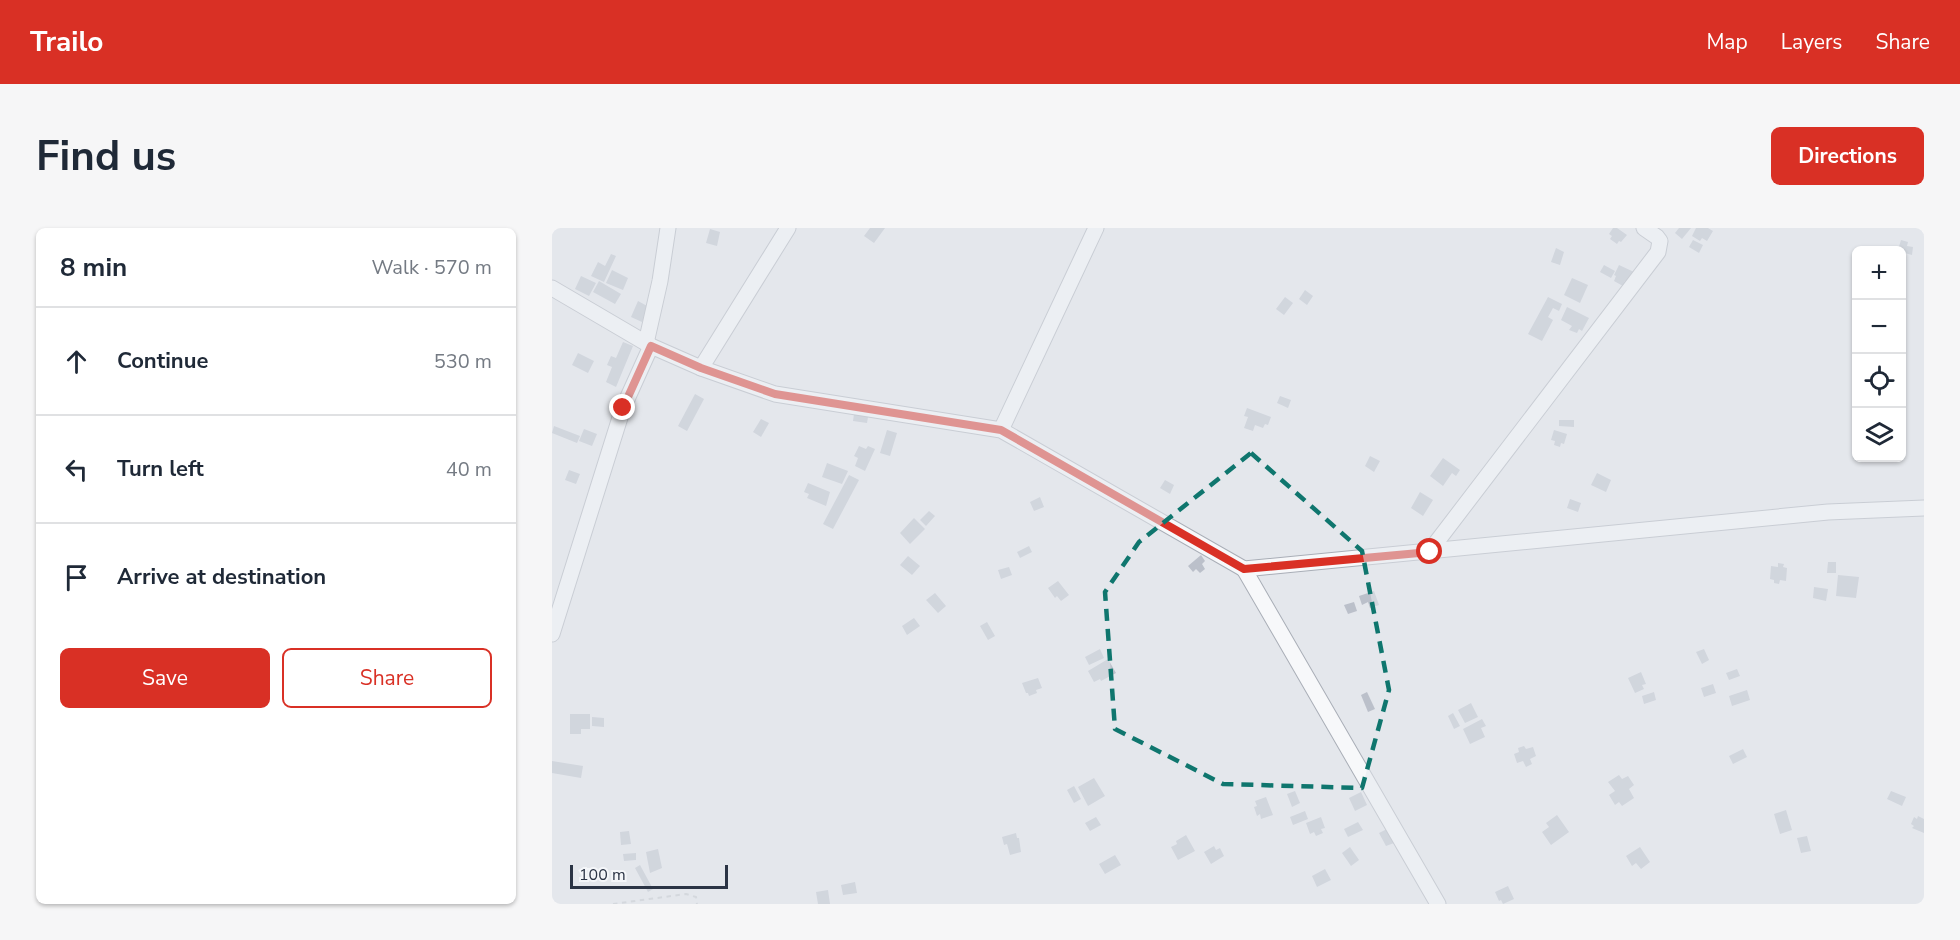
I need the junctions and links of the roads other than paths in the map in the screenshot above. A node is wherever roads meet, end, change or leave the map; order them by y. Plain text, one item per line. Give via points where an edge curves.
1 (668, 228) edge
2 (788, 228) edge
3 (1096, 228) edge
4 (1644, 228) edge
5 (552, 288) edge
6 (648, 344) junction
7 (701, 368) junction
8 (1001, 430) junction
9 (1924, 508) edge
10 (1430, 552) junction
11 (1244, 569) junction
12 (552, 634) edge
13 (1438, 904) edge

1 - 6 street
2 - 7 street
3 - 8 street
4 - 10 street via 1660,242 1658,252
5 - 6 street
6 - 7 street
6 - 12 street via 623,408
7 - 8 street via 775,394
8 - 11 street
9 - 10 street via 1828,512
10 - 11 street
11 - 13 street

